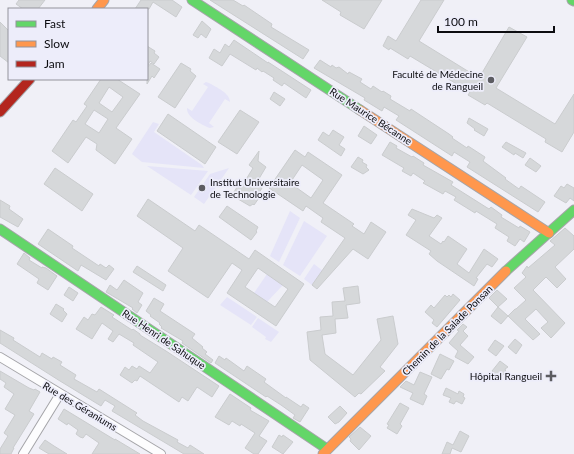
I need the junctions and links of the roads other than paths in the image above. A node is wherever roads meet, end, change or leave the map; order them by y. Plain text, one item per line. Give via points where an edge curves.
1 (104, 0) edge
2 (192, 0) edge
3 (98, 8) edge
4 (29, 80) edge
5 (0, 112) edge
6 (574, 210) edge
7 (0, 229) edge
8 (549, 233) junction
9 (0, 357) edge
10 (60, 394) junction
11 (325, 452) edge
12 (24, 454) edge
13 (161, 454) edge

1 - 3 street
2 - 8 street, Rue Maurice Bécanne
4 - 5 street
6 - 8 street, Chemin de la Salade Ponsan
7 - 11 street, Rue Henri de Sahuque
8 - 11 street, Chemin de la Salade Ponsan via 506,271
9 - 10 street, Rue des Géraniums
10 - 12 street
10 - 13 street, Rue des Géraniums

